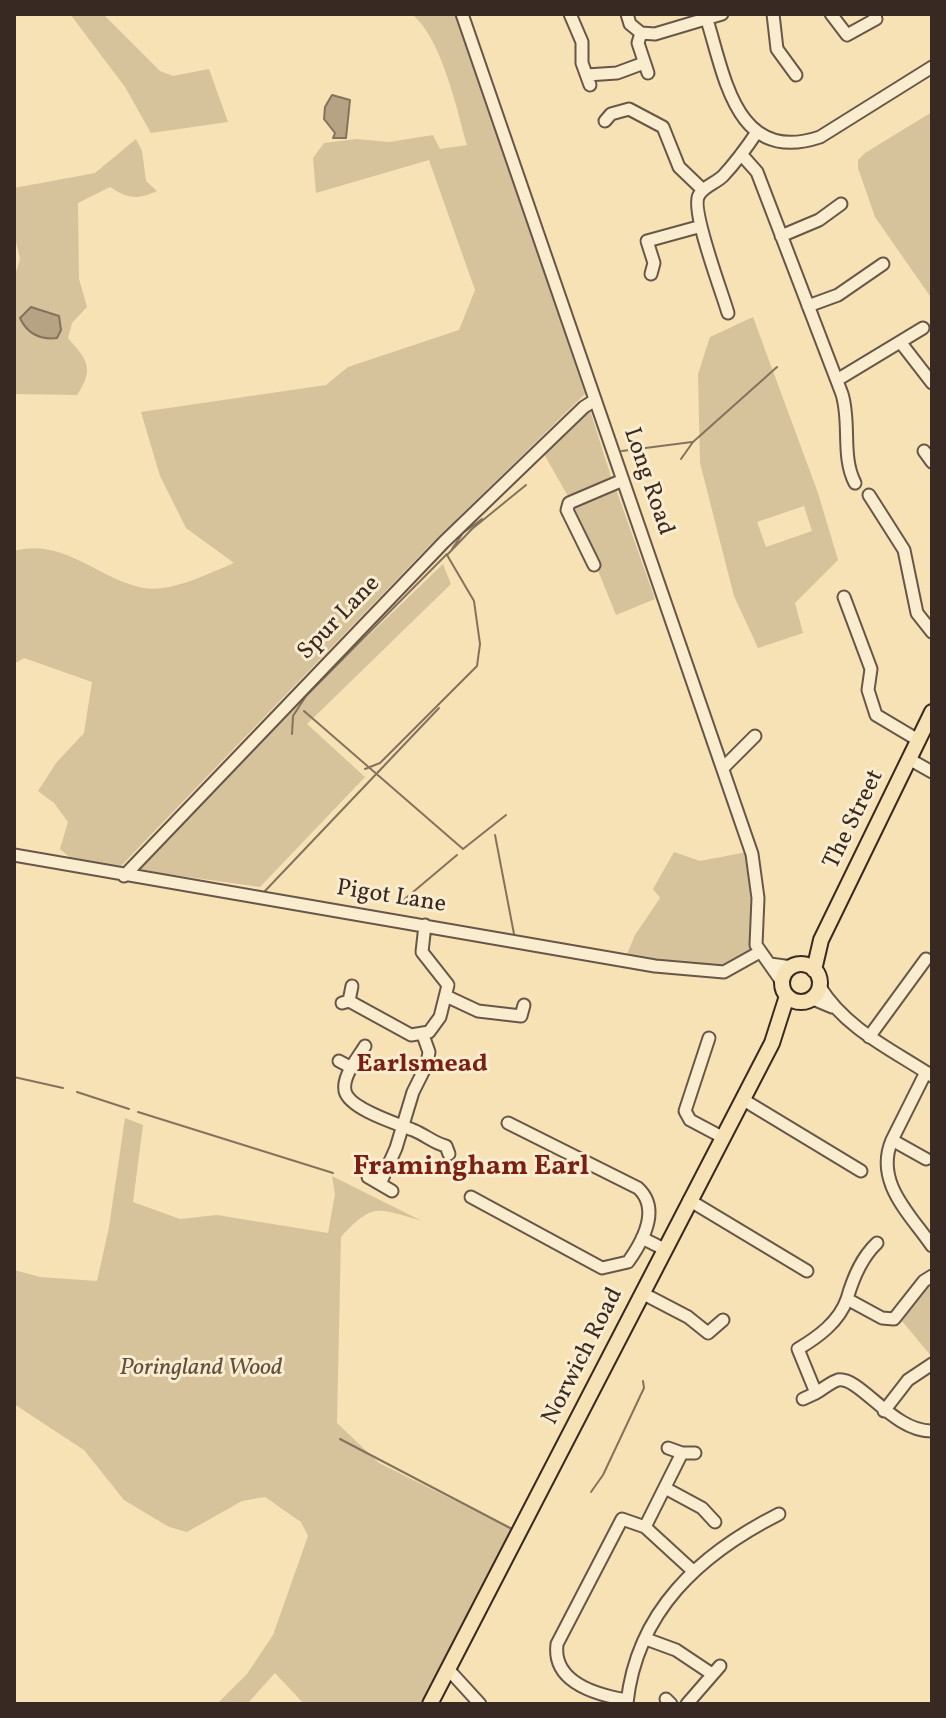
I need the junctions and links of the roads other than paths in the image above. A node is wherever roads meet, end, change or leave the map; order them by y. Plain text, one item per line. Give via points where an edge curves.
1 (462, 14) edge
2 (570, 14) edge
3 (627, 14) edge
4 (722, 14) edge
5 (773, 14) edge
6 (831, 14) edge
7 (879, 17) edge
8 (707, 20) junction
9 (641, 33) junction
10 (847, 35) junction
11 (851, 48) dead end
12 (932, 67) edge
13 (795, 68) dead end
14 (605, 121) dead end
15 (757, 132) junction
16 (741, 154) junction
17 (703, 190) junction
18 (841, 204) dead end
19 (698, 227) junction
20 (781, 236) junction
21 (883, 264) dead end
22 (651, 274) dead end
23 (808, 306) junction
24 (728, 313) dead end
25 (923, 328) dead end
26 (901, 343) junction
27 (837, 380) junction
28 (932, 383) edge
29 (595, 400) junction
30 (924, 451) dead end
31 (932, 462) edge
32 (623, 480) junction
33 (855, 483) dead end
34 (869, 495) dead end
35 (594, 565) dead end
36 (835, 614) dead end
37 (932, 632) edge
38 (932, 712) edge
39 (755, 736) dead end
40 (918, 740) junction
41 (909, 759) junction
42 (723, 768) junction
43 (932, 772) edge
44 (14, 855) edge
45 (124, 876) junction
46 (425, 925) junction
47 (758, 953) junction
48 (926, 959) dead end
49 (770, 964) junction
50 (802, 967) junction
51 (352, 986) dead end
52 (785, 989) junction
53 (446, 996) junction
54 (812, 996) junction
55 (522, 1015) dead end
56 (777, 1030) junction
57 (423, 1035) junction
58 (869, 1037) junction
59 (703, 1044) dead end
60 (365, 1046) dead end
61 (339, 1061) dead end
62 (352, 1068) junction
63 (929, 1074) edge
64 (742, 1099) junction
65 (508, 1123) dead end
66 (403, 1128) junction
67 (722, 1137) junction
68 (892, 1140) junction
69 (447, 1147) dead end
70 (926, 1159) dead end
71 (853, 1166) dead end
72 (368, 1177) dead end
73 (380, 1184) junction
74 (392, 1191) dead end
75 (471, 1197) dead end
76 (689, 1200) junction
77 (642, 1238) junction
78 (877, 1243) dead end
79 (932, 1246) edge
80 (664, 1249) junction
81 (801, 1266) dead end
82 (932, 1276) edge
83 (642, 1293) junction
84 (847, 1299) junction
85 (723, 1320) dead end
86 (932, 1364) edge
87 (816, 1393) junction
88 (803, 1399) dead end
89 (884, 1411) junction
90 (932, 1431) edge
91 (668, 1448) dead end
92 (665, 1488) junction
93 (779, 1514) dead end
94 (715, 1522) dead end
95 (645, 1527) junction
96 (693, 1571) junction
97 (646, 1639) junction
98 (448, 1669) junction
99 (627, 1702) edge
100 (430, 1704) edge
101 (480, 1704) edge
102 (687, 1704) edge

1 - 29 street, Long Road
2 - 9 street via 582,42 588,80 646,68 638,43
3 - 9 street
4 - 8 street
5 - 13 street via 777,49
6 - 10 street
7 - 10 street
8 - 9 street
8 - 15 street via 731,99
10 - 11 street
12 - 15 street via 820,137 789,141
14 - 17 street via 629,109 667,122 679,167
15 - 16 street
16 - 17 street
16 - 20 street via 757,172
17 - 19 street via 695,204
18 - 20 street
19 - 22 street via 645,237 654,263
19 - 24 street
20 - 23 street
21 - 23 street via 838,295
23 - 27 street
25 - 26 street
26 - 27 street
26 - 28 street
27 - 33 street via 847,409 848,466
29 - 32 street, Long Road
29 - 45 street, Spur Lane via 444,542
30 - 31 street
32 - 35 street via 569,503 567,510
32 - 42 street, Long Road
34 - 37 street via 904,550 917,613
36 - 40 street via 846,603 872,674 868,690 876,715
38 - 40 main road, The Street
39 - 42 street
40 - 41 main road, The Street
41 - 43 street
41 - 50 main road, The Street via 818,948
42 - 47 street, Long Road via 756,868
44 - 45 street, Pigot Lane
45 - 46 street, Pigot Lane
46 - 47 street, Pigot Lane via 708,972 724,972
46 - 53 street via 422,952 447,980
47 - 49 street
48 - 58 street
49 - 50 street
49 - 52 street
50 - 52 main road, The Street
50 - 54 main road
51 - 57 street via 346,1002 405,1032
52 - 54 main road
52 - 56 main road, Norwich Road
53 - 55 street via 478,1011
53 - 57 street via 435,1026
54 - 56 main road, Norwich Road
54 - 58 street
56 - 64 main road, Norwich Road
57 - 66 street via 427,1064
58 - 63 street
59 - 67 street via 685,1111 690,1120
60 - 62 street
61 - 62 street
62 - 66 street via 344,1087 350,1100
63 - 68 street
64 - 67 main road, Norwich Road
64 - 71 street
65 - 77 street via 645,1194 650,1212
66 - 69 street
66 - 73 street
67 - 76 main road, Norwich Road
68 - 70 street
68 - 79 street via 887,1178
72 - 73 street
73 - 74 street
75 - 77 street via 602,1268 628,1262
76 - 80 main road, Norwich Road
76 - 81 street
77 - 80 street
78 - 84 street via 848,1286
80 - 83 main road, Norwich Road
82 - 84 street via 894,1319
83 - 85 street via 688,1317 705,1337
83 - 98 main road, Norwich Road
84 - 87 street via 831,1326 798,1349
86 - 89 street via 908,1380
87 - 88 street
87 - 89 street via 843,1380 859,1387
89 - 90 street via 906,1425
91 - 92 street via 688,1453
92 - 94 street via 695,1503
92 - 95 street
93 - 96 street via 730,1540
95 - 96 street
95 - 99 street via 622,1519 557,1644 561,1668 582,1687
96 - 97 street
97 - 99 street
97 - 102 street via 716,1670
98 - 100 main road, Norwich Road
98 - 101 street

